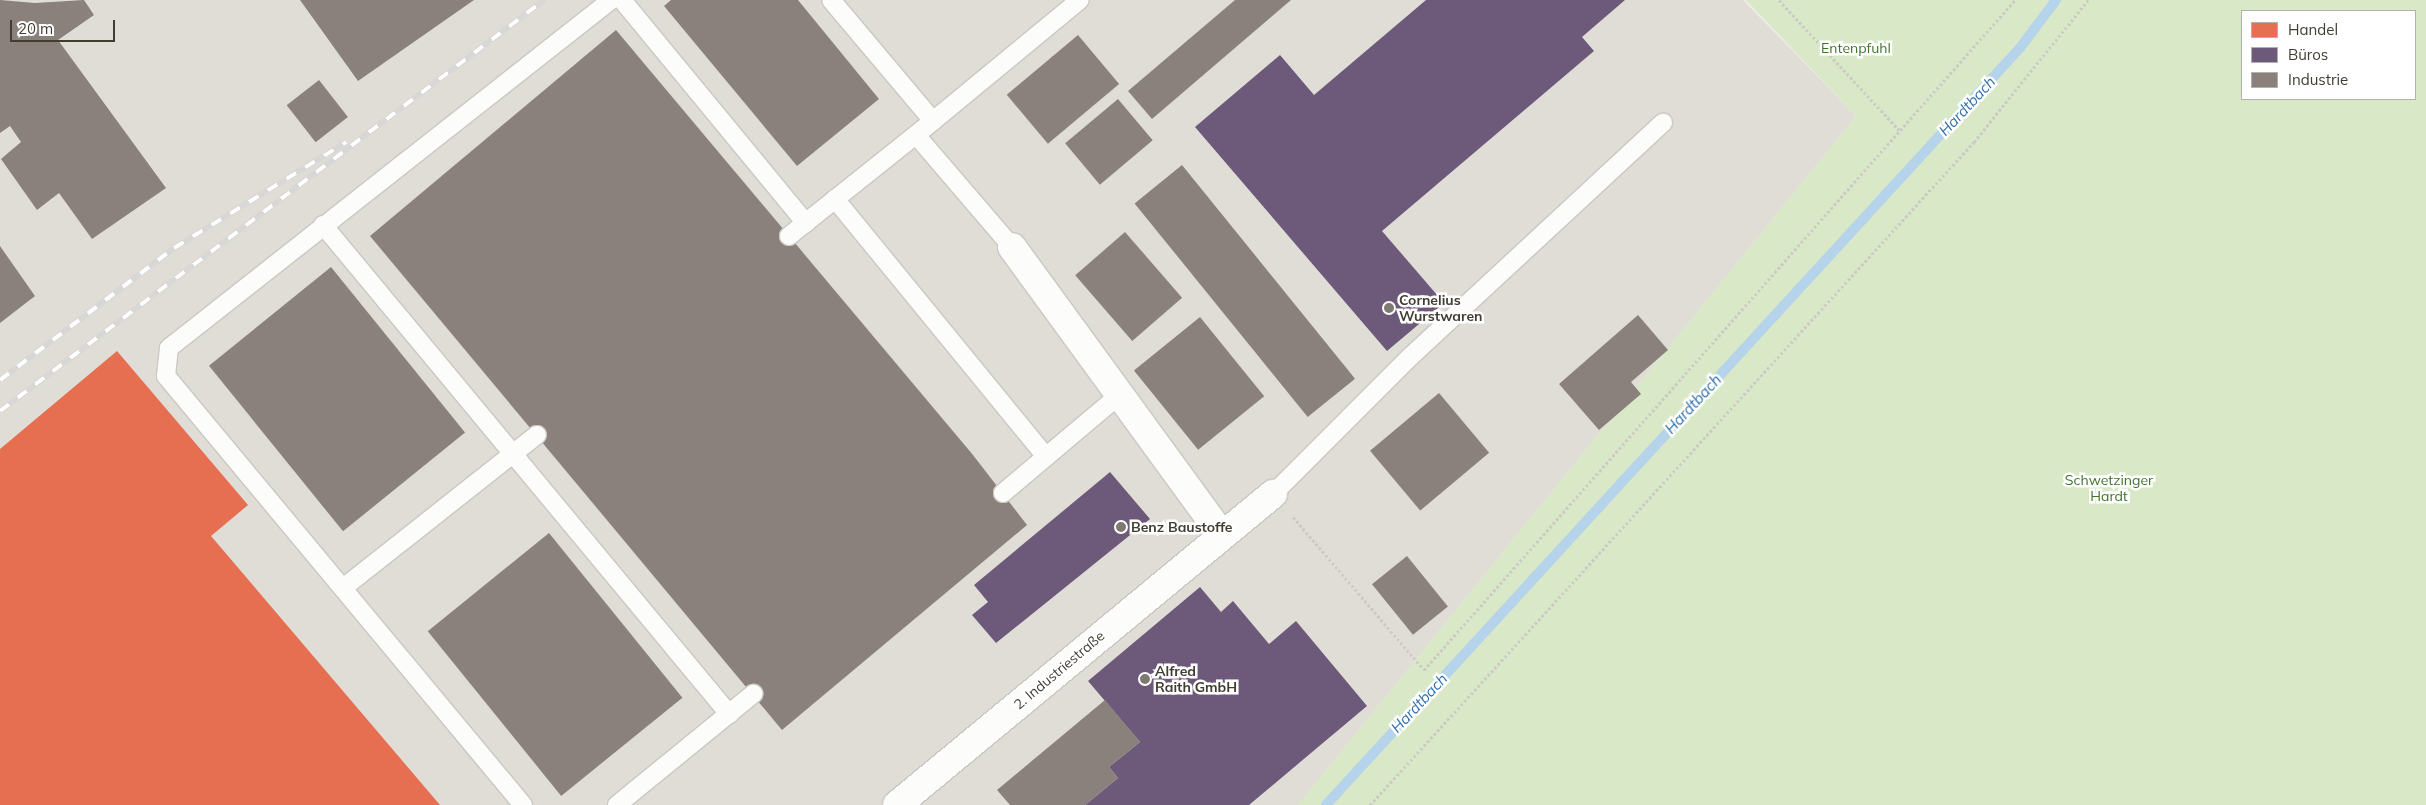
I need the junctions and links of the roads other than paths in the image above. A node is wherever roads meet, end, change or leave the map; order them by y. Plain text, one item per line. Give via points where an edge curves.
1 (612, 0) edge
2 (622, 0) edge
3 (831, 0) edge
4 (1080, 0) edge
5 (933, 121) junction
6 (1663, 123) dead end
7 (916, 135) junction
8 (835, 199) junction
9 (806, 223) junction
10 (323, 224) junction
11 (789, 236) dead end
12 (1012, 247) joint
13 (1118, 396) junction
14 (537, 435) dead end
15 (513, 454) junction
16 (1046, 457) junction
17 (1002, 493) dead end
18 (1273, 494) joint
19 (1222, 535) junction
20 (343, 588) junction
21 (753, 694) dead end
22 (729, 714) junction
23 (523, 805) edge
24 (617, 805) edge
25 (897, 805) edge

1 - 10 lane
2 - 9 lane
3 - 5 lane
4 - 5 lane
5 - 7 lane
6 - 18 lane via 1410,357
7 - 8 lane
7 - 12 lane
8 - 9 lane
8 - 16 lane
9 - 11 lane
10 - 15 lane
10 - 20 lane via 169,348 166,376
12 - 13 street
13 - 16 lane
13 - 19 street
14 - 15 lane
15 - 20 lane
15 - 22 lane
16 - 17 lane
18 - 19 street, 2. Industriestraße
19 - 25 street, 2. Industriestraße
20 - 23 lane
21 - 22 lane
22 - 24 lane

